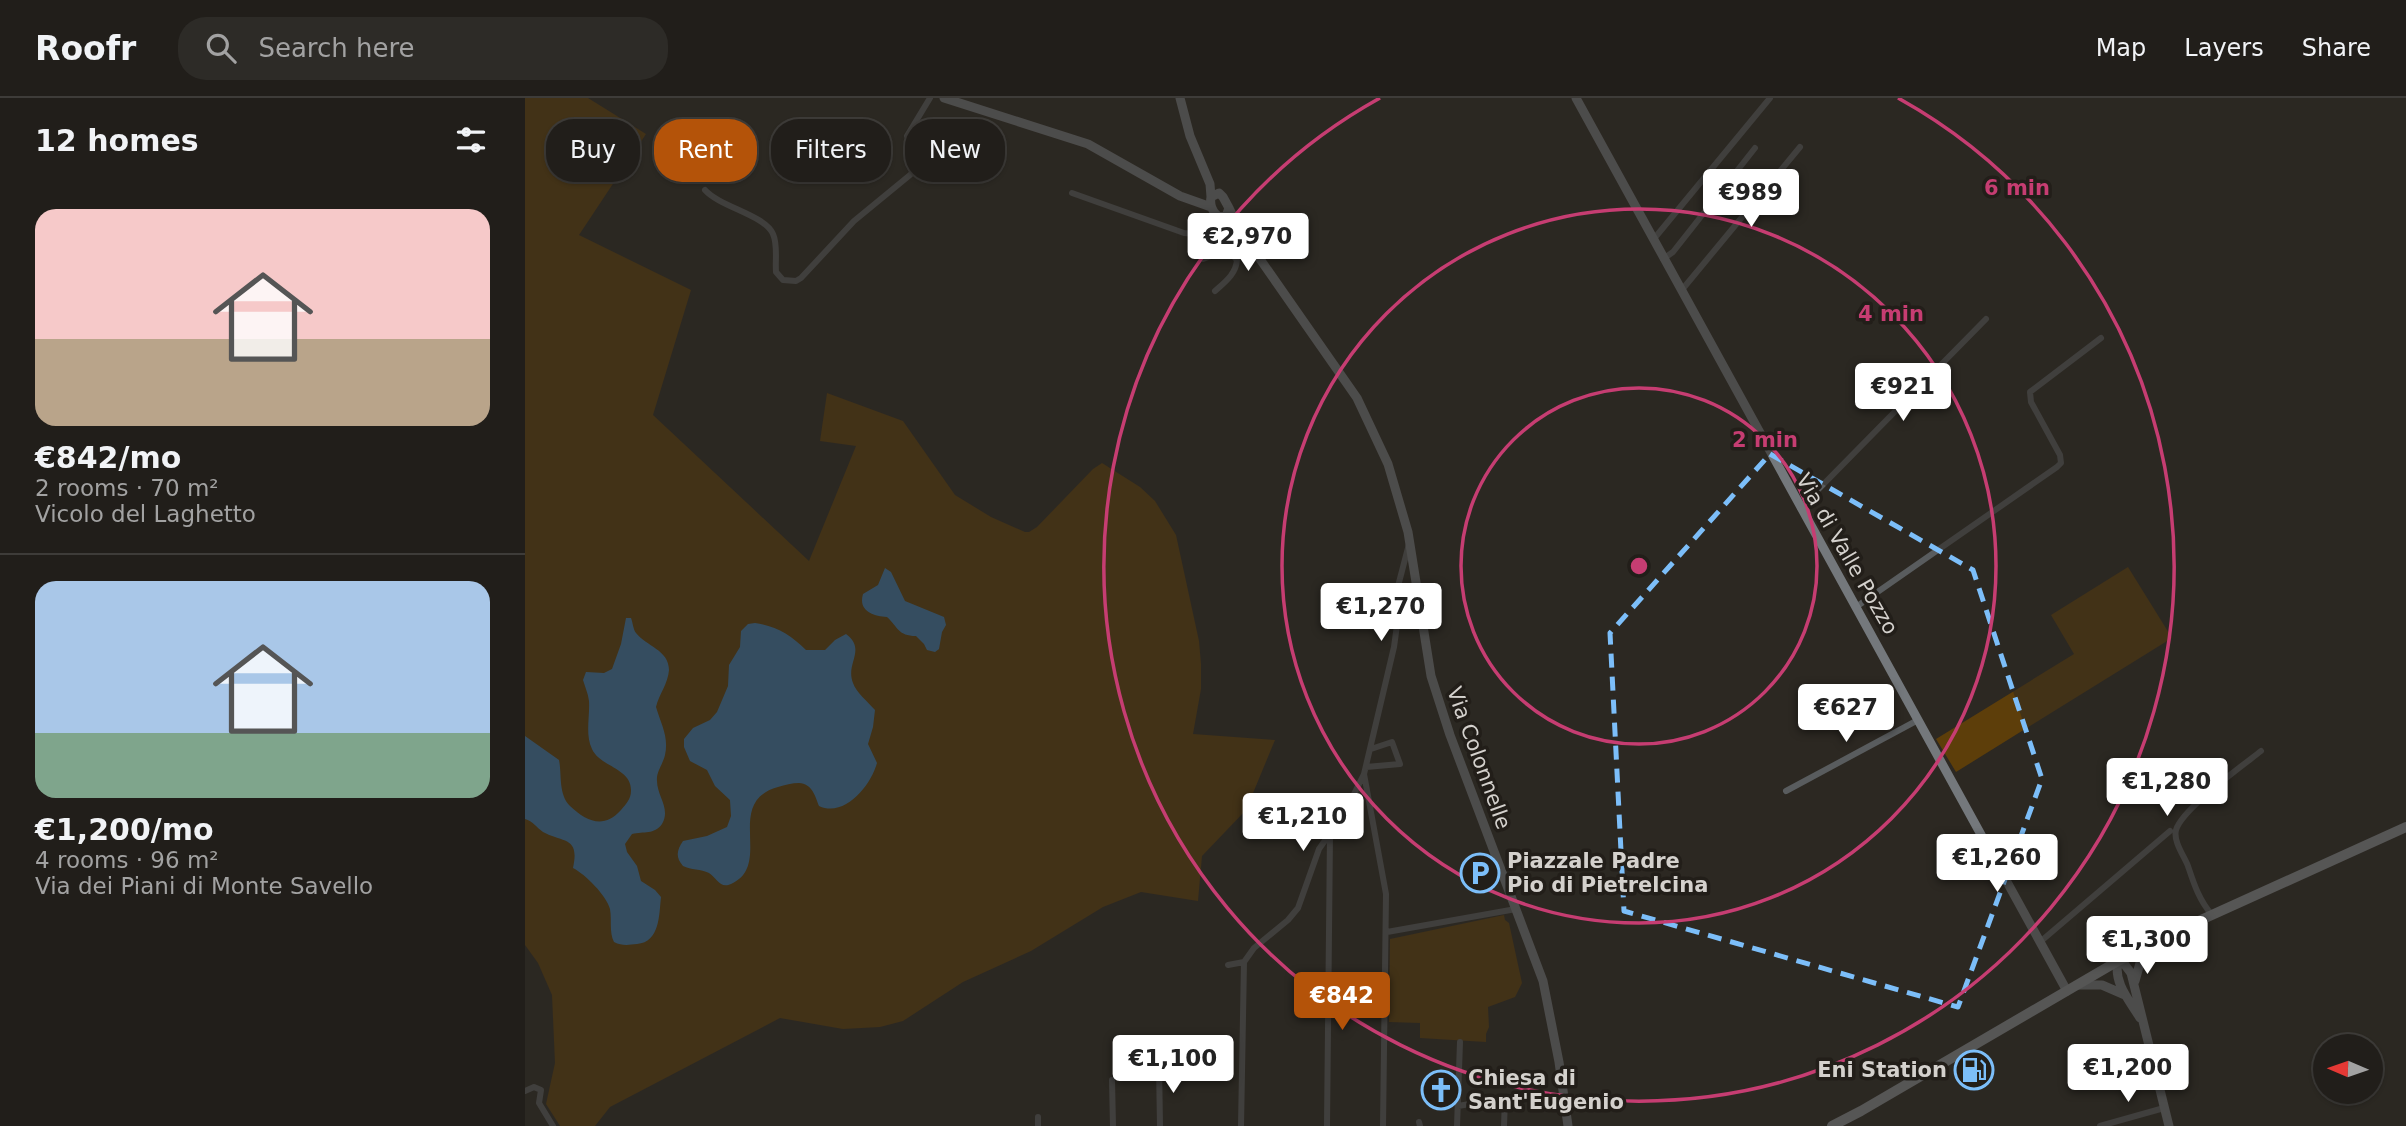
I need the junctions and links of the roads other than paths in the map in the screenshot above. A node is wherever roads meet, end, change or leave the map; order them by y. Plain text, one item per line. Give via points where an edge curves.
1 (930, 98) edge
2 (944, 98) edge
3 (1180, 98) edge
4 (1576, 98) edge
5 (1770, 98) edge
6 (1800, 147) dead end
7 (1755, 148) dead end
8 (705, 190) dead end
9 (1072, 193) dead end
10 (1213, 196) junction
11 (1229, 208) junction
12 (1217, 216) junction
13 (1242, 233) junction
14 (1653, 240) junction
15 (1226, 249) junction
16 (1203, 259) dead end
17 (1663, 259) junction
18 (1215, 291) dead end
19 (1681, 291) junction
20 (1986, 319) dead end
21 (2101, 338) dead end
22 (1800, 509) junction
23 (1410, 542) junction
24 (1856, 607) junction
25 (1918, 720) junction
26 (1371, 750) junction
27 (2261, 751) dead end
28 (1365, 771) junction
29 (1786, 792) dead end
30 (2406, 827) edge
31 (2170, 831) dead end
32 (1329, 834) junction
33 (1516, 909) junction
34 (2212, 915) junction
35 (1387, 932) junction
36 (2040, 942) junction
37 (2150, 945) junction
38 (2118, 961) junction
39 (1245, 963) junction
40 (1228, 965) dead end
41 (2134, 986) junction
42 (2072, 988) junction
43 (2125, 995) junction
44 (2140, 1018) junction
45 (1460, 1042) dead end
46 (1159, 1064) dead end
47 (1112, 1080) dead end
48 (525, 1091) edge
49 (1458, 1106) junction
50 (2164, 1108) junction
51 (1038, 1117) dead end
52 (553, 1126) edge
53 (1038, 1126) edge
54 (1113, 1126) edge
55 (1160, 1126) edge
56 (1241, 1126) edge
57 (1328, 1126) edge
58 (1383, 1126) edge
59 (1457, 1126) edge
60 (1504, 1126) edge
61 (1568, 1126) edge
62 (1832, 1126) edge
63 (2099, 1126) edge
64 (2169, 1126) edge

1 - 8 street via 907,136 928,146 929,155 854,221 796,281 783,280 776,272 774,235 769,228
2 - 10 street via 1077,139 1180,196
3 - 10 street, Via Colonnelle
4 - 14 street, Via di Valle Pozzo
5 - 14 street
6 - 19 street
7 - 17 street
9 - 15 street via 1196,234
10 - 11 street, Via Colonnelle via 1223,197
10 - 12 street, Via Colonnelle
11 - 12 street via 1226,216
11 - 13 street, Via Colonnelle
12 - 13 street, Via Colonnelle
13 - 15 street via 1236,246
13 - 23 street, Via Colonnelle via 1363,408 1388,464
14 - 17 street, Via di Valle Pozzo
15 - 16 street
15 - 18 street via 1237,260 1236,267
17 - 19 street, Via di Valle Pozzo
19 - 22 street, Via di Valle Pozzo
20 - 22 street
21 - 24 street via 2030,393 2061,463
22 - 24 street, Via di Valle Pozzo
23 - 26 street via 1398,585 1394,647
23 - 33 street, Via Colonnelle via 1431,676
24 - 25 street, Via di Valle Pozzo
25 - 29 street
25 - 36 street, Via di Valle Pozzo
26 - 28 street
26 - 28 street via 1392,742 1399,764
27 - 34 street via 2199,803 2176,831 2198,895
28 - 32 street
28 - 35 street via 1386,894
30 - 34 main road
31 - 36 street
32 - 39 street via 1317,853 1298,908 1254,948
32 - 57 street
33 - 35 street
33 - 61 street, Via Colonnelle via 1543,981
34 - 37 main road
35 - 58 street
36 - 42 street, Via di Valle Pozzo
37 - 38 main road
37 - 41 street
38 - 41 street via 2130,970
38 - 42 main road
38 - 43 street via 2116,973
39 - 40 street
39 - 56 street
41 - 44 street
42 - 43 street via 2102,985
42 - 62 main road
43 - 44 street
44 - 50 street
45 - 49 street
46 - 55 street
47 - 54 street
48 - 52 street via 541,1090 538,1103
49 - 59 street
49 - 60 street via 1505,1098
50 - 63 street
50 - 64 street
51 - 53 street

